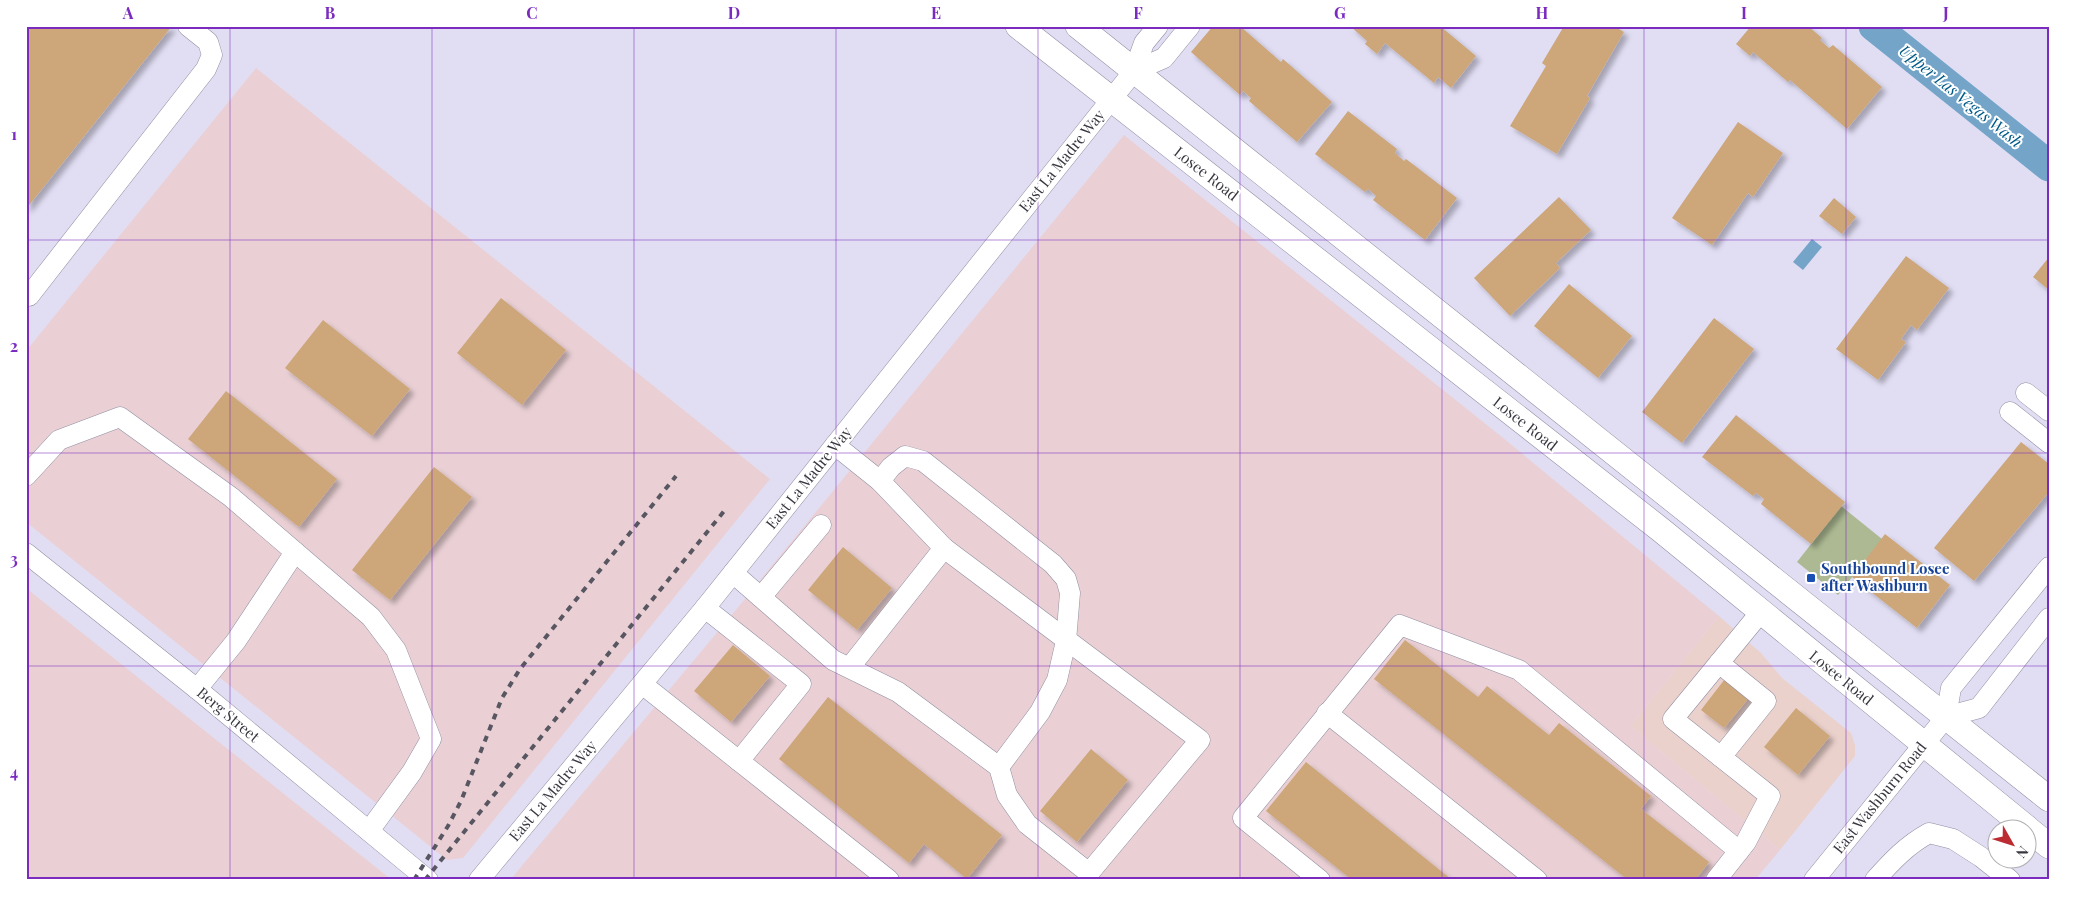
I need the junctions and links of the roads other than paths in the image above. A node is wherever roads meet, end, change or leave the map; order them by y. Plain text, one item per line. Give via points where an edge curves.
1 (188, 26) edge
2 (1018, 26) edge
3 (1078, 26) edge
4 (1158, 26) edge
5 (1186, 28) edge
6 (1134, 71) junction
7 (1111, 100) junction
8 (26, 293) edge
9 (2026, 393) dead end
10 (2049, 411) edge
11 (2010, 412) dead end
12 (2049, 443) edge
13 (835, 446) junction
14 (26, 476) edge
15 (880, 481) junction
16 (821, 525) dead end
17 (944, 548) junction
18 (295, 552) junction
19 (26, 553) edge
20 (2049, 567) edge
21 (733, 573) junction
22 (761, 598) junction
23 (705, 608) junction
24 (1760, 613) junction
25 (2049, 618) edge
26 (1066, 641) junction
27 (1719, 663) junction
28 (850, 668) junction
29 (642, 684) junction
30 (197, 689) junction
31 (1327, 713) junction
32 (1946, 717) junction
33 (1923, 745) junction
34 (1721, 757) junction
35 (739, 760) junction
36 (999, 767) junction
37 (2049, 799) edge
38 (2013, 818) edge
39 (369, 831) junction
40 (2038, 838) edge
41 (2049, 846) edge
42 (1739, 851) junction
43 (428, 880) edge
44 (479, 880) edge
45 (889, 880) edge
46 (1320, 880) edge
47 (1536, 880) edge
48 (1716, 880) edge
49 (1814, 880) edge
50 (1876, 880) edge
51 (2010, 880) edge

1 - 8 street via 208,42 212,55 206,69 29,296
2 - 7 main road, Losee Road
3 - 6 main road
4 - 6 street, East La Madre Way via 1144,43
5 - 6 street, East La Madre Way via 1164,58
6 - 7 street, East La Madre Way
6 - 32 main road
7 - 13 street, East La Madre Way
7 - 24 main road, Losee Road via 1653,524
9 - 10 street
11 - 12 street
13 - 15 street
13 - 21 street, East La Madre Way
14 - 18 street via 59,440 120,418 231,497
15 - 17 street
15 - 26 street via 905,456 923,461 1053,564 1066,579 1070,592
16 - 22 street
17 - 26 street
17 - 28 street
18 - 30 street via 236,641
18 - 39 street via 370,617 396,650 431,739 412,772
19 - 30 street, Berg Street
20 - 32 street, East Washburn Road via 1951,688
21 - 22 street
21 - 23 street, East La Madre Way
22 - 28 street via 833,660
23 - 29 street, East La Madre Way
23 - 35 street via 800,684
24 - 27 street
24 - 33 main road, Losee Road
25 - 32 street via 1979,708
26 - 36 street via 1057,680 1040,712
26 - 36 street via 1200,740 1089,873 1028,824 1008,795
27 - 34 street via 1766,701
27 - 34 street via 1673,719
28 - 36 street via 898,692
29 - 35 street
29 - 44 street, East La Madre Way
30 - 39 street, Berg Street
31 - 42 street via 1400,625 1519,670
31 - 46 street via 1243,818
31 - 47 street
32 - 33 street, East Washburn Road
32 - 37 main road
33 - 38 main road, Losee Road
33 - 49 street, East Washburn Road
34 - 42 street via 1770,796
35 - 45 street
39 - 43 street, Berg Street
40 - 41 main road, Losee Road
42 - 48 street
50 - 51 street via 1910,844 1929,833 1953,839

